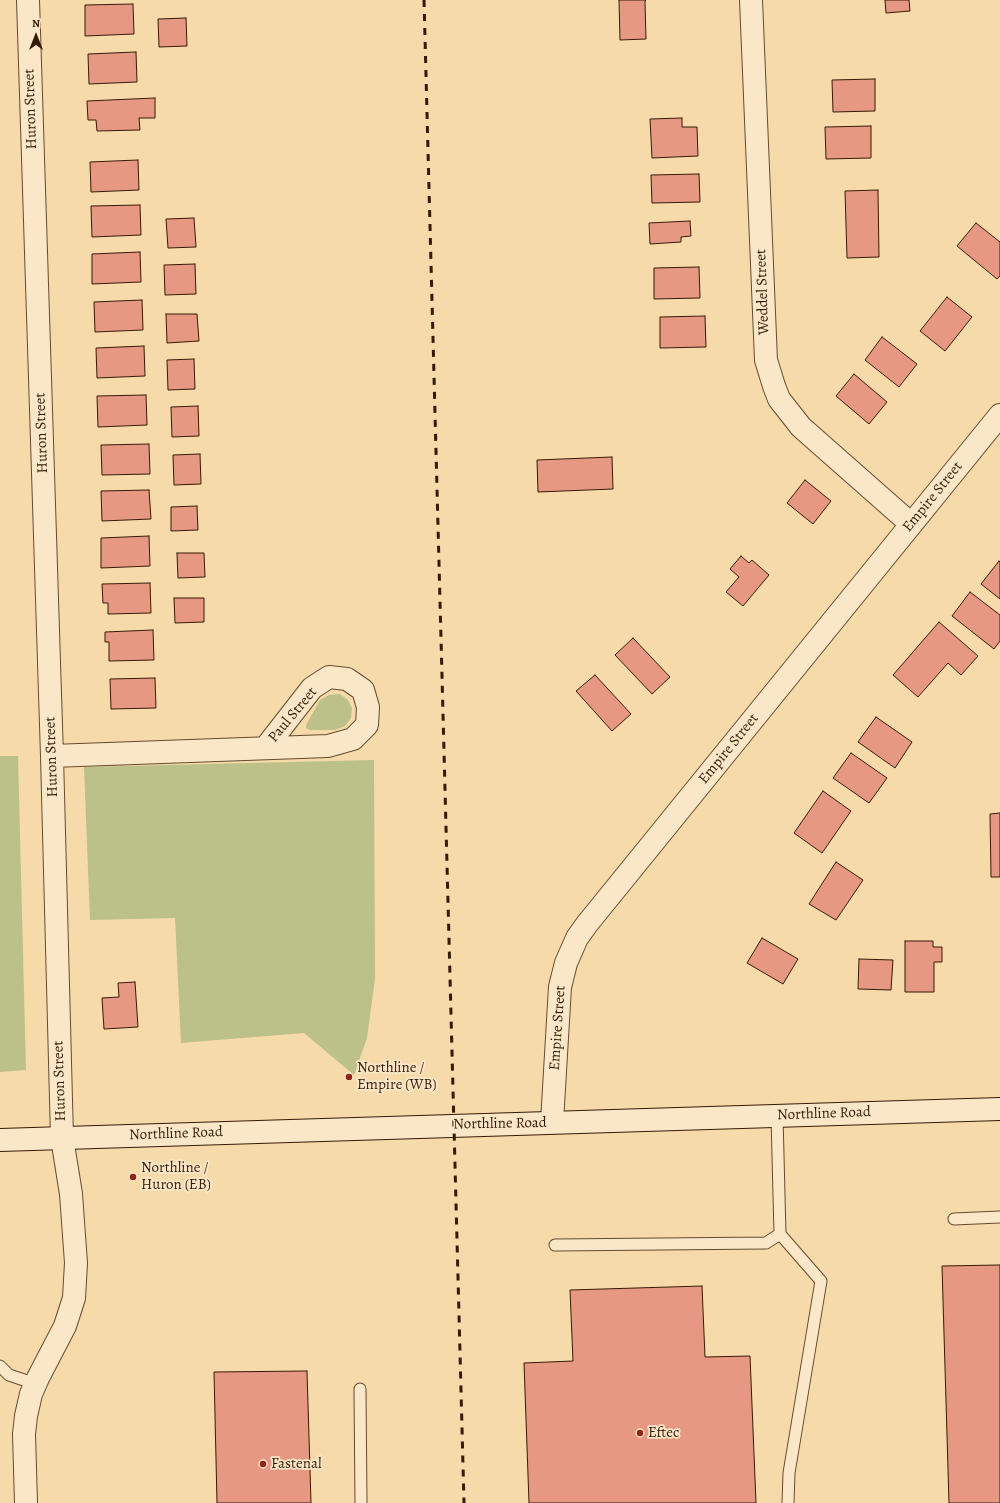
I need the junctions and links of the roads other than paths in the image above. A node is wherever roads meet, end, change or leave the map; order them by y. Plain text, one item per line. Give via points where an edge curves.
1 (28, 0) edge
2 (751, 0) edge
3 (999, 420) edge
4 (911, 524) junction
5 (266, 747) junction
6 (52, 756) junction
7 (1000, 1109) edge
8 (777, 1116) junction
9 (552, 1122) junction
10 (62, 1138) junction
11 (0, 1140) edge
12 (1000, 1217) edge
13 (954, 1219) dead end
14 (780, 1234) junction
15 (554, 1245) dead end
16 (0, 1366) edge
17 (36, 1384) junction
18 (360, 1390) dead end
19 (26, 1503) edge
20 (361, 1503) edge
21 (788, 1503) edge

1 - 6 street, Huron Street
2 - 4 street, Weddel Street via 766,360 779,399 801,427
3 - 4 street, Empire Street
4 - 9 street, Empire Street via 577,938 566,963 560,987
5 - 5 street, Paul Street via 328,746 353,739 366,725 368,707 363,690 347,679 328,677 312,688
5 - 6 street, Paul Street
6 - 10 street, Huron Street
7 - 8 street, Northline Road
8 - 9 street, Northline Road
8 - 14 lane
9 - 10 street, Northline Road
10 - 11 street, Northline Road
10 - 17 street, Huron Street via 74,1213 74,1298 65,1326
12 - 13 lane
14 - 15 lane via 766,1242
14 - 21 lane via 821,1281 789,1473
16 - 17 lane via 9,1375
17 - 19 street, Huron Street via 31,1394 24,1434
18 - 20 lane

